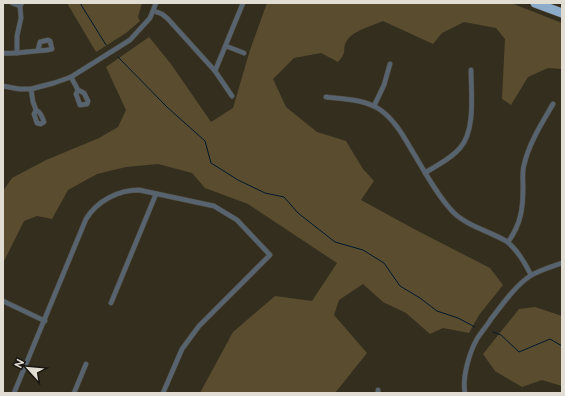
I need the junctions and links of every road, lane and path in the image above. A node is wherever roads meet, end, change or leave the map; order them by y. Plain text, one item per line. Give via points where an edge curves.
1 (12, 3) edge
2 (156, 3) edge
3 (243, 3) edge
4 (535, 3) edge
5 (21, 5) edge
6 (154, 11) junction
7 (562, 13) edge
8 (226, 46) junction
9 (38, 50) dead end
10 (3, 52) edge
11 (17, 53) junction
12 (244, 53) dead end
13 (390, 64) dead end
14 (471, 70) dead end
15 (215, 71) junction
16 (71, 77) junction
17 (3, 86) edge
18 (31, 89) junction
19 (78, 90) dead end
20 (232, 96) dead end
21 (326, 97) dead end
22 (553, 104) dead end
23 (374, 106) junction
24 (36, 110) dead end
25 (425, 172) junction
26 (156, 194) junction
27 (508, 242) junction
28 (562, 263) edge
29 (531, 275) junction
30 (3, 301) edge
31 (111, 303) dead end
32 (45, 320) junction
33 (86, 364) dead end
34 (14, 393) edge
35 (74, 393) edge
36 (163, 393) edge
37 (465, 393) edge

1 - 5 street
2 - 6 street
3 - 8 street
4 - 7 highway
5 - 11 street
6 - 15 street via 168,19
6 - 16 street via 130,40
8 - 12 street
8 - 15 street
9 - 11 street
10 - 11 street
13 - 23 street
14 - 25 street via 470,117 465,141 451,156
15 - 20 street
16 - 18 street
16 - 19 street
17 - 18 street
18 - 24 street
21 - 23 street
22 - 27 street via 531,146 524,166 521,218
23 - 25 street via 388,116 401,132
25 - 27 street via 440,197 454,213
26 - 31 street
26 - 32 street via 139,190 125,191 113,195 92,211 86,219
26 - 36 street via 214,206 237,220 270,255 199,326 182,349
27 - 29 street
28 - 29 street
29 - 37 street via 506,300 476,340 466,368
30 - 32 street
32 - 34 street
33 - 35 street

